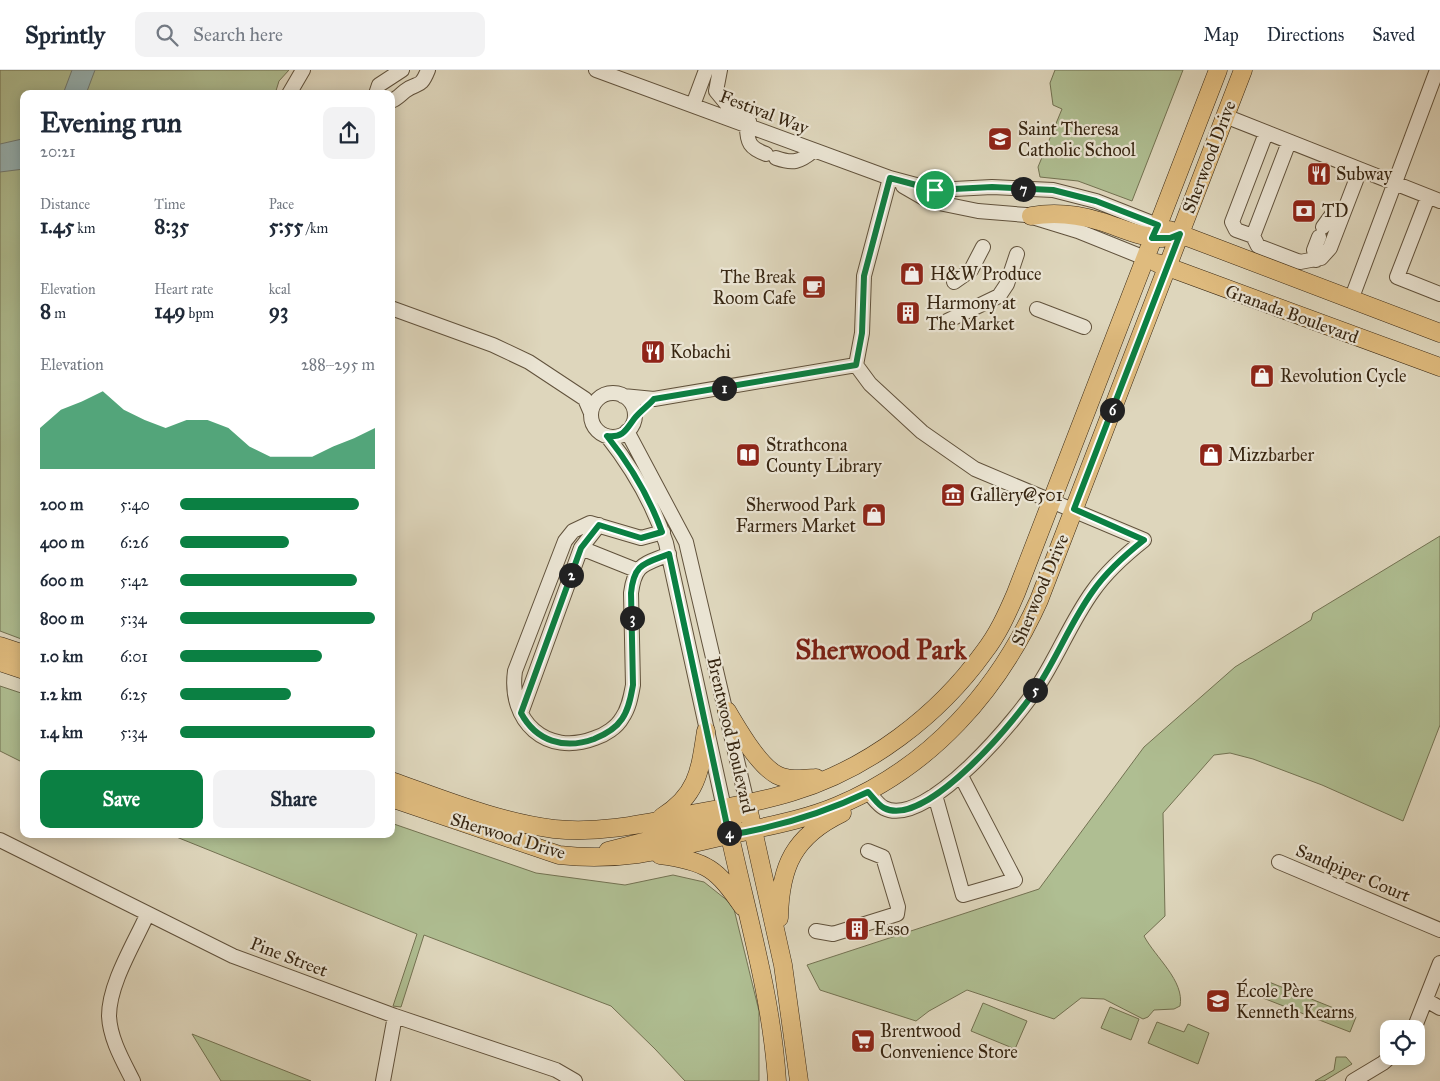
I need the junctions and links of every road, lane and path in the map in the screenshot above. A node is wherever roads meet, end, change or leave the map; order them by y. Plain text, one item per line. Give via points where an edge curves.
1 (303, 70) edge
2 (428, 70) edge
3 (596, 70) edge
4 (706, 70) edge
5 (720, 70) edge
6 (1218, 70) edge
7 (1243, 70) edge
8 (1437, 70) edge
9 (401, 72) edge
10 (407, 89) junction
11 (291, 90) edge
12 (377, 90) edge
13 (395, 98) edge
14 (693, 105) junction
15 (1225, 116) junction
16 (747, 126) junction
17 (1266, 133) junction
18 (768, 134) junction
19 (1290, 142) junction
20 (813, 151) junction
21 (1360, 170) junction
22 (890, 178) junction
23 (1394, 183) junction
24 (1434, 199) edge
25 (1344, 211) junction
26 (1031, 216) junction
27 (1155, 231) junction
28 (1180, 234) junction
29 (1253, 236) junction
30 (983, 247) dead end
31 (1017, 254) dead end
32 (1145, 258) junction
33 (1316, 260) junction
34 (1167, 267) junction
35 (954, 282) dead end
36 (1440, 294) edge
37 (1351, 300) junction
38 (395, 309) edge
39 (1037, 309) dead end
40 (947, 321) dead end
41 (1084, 327) dead end
42 (1440, 333) edge
43 (856, 365) junction
44 (1440, 367) edge
45 (623, 396) junction
46 (654, 399) junction
47 (591, 414) junction
48 (631, 425) junction
49 (607, 436) junction
50 (1053, 501) junction
51 (1074, 509) junction
52 (599, 525) junction
53 (662, 532) junction
54 (581, 548) junction
55 (669, 554) junction
56 (636, 570) junction
57 (0, 646) edge
58 (20, 653) edge
59 (0, 662) edge
60 (20, 669) edge
61 (727, 711) junction
62 (521, 713) junction
63 (706, 731) junction
64 (961, 776) junction
65 (831, 777) junction
66 (395, 782) edge
67 (868, 792) junction
68 (935, 795) junction
69 (395, 799) edge
70 (746, 803) junction
71 (726, 821) junction
72 (653, 822) junction
73 (753, 831) junction
74 (0, 840) edge
75 (868, 851) dead end
76 (647, 854) junction
77 (585, 858) junction
78 (1280, 862) dead end
79 (147, 915) junction
80 (749, 916) junction
81 (1440, 930) edge
82 (816, 931) dead end
83 (779, 946) junction
84 (1440, 963) edge
85 (1426, 1000) junction
86 (1440, 1008) edge
87 (396, 1016) junction
88 (1418, 1020) edge
89 (1380, 1065) edge
90 (133, 1081) edge
91 (383, 1081) edge
92 (575, 1081) edge
93 (777, 1081) edge
94 (799, 1081) edge
95 (1353, 1081) edge

1 - 11 street
2 - 10 street via 424,82 416,88
3 - 14 street, Festival Way
4 - 14 street
5 - 18 street via 716,91 730,108
6 - 27 main road, Sherwood Drive
7 - 15 main road, Sherwood Drive
8 - 23 street
9 - 10 street via 401,83
9 - 12 street via 379,85
10 - 13 street
14 - 16 street, Festival Way
15 - 17 street
15 - 28 main road, Sherwood Drive
16 - 18 street, Festival Way
16 - 20 street via 747,141 753,149 789,163 801,161
17 - 19 street
17 - 29 street via 1232,222 1236,230
18 - 20 street, Festival Way
19 - 21 street
19 - 29 street
20 - 22 street, Festival Way
21 - 23 street
21 - 25 street
22 - 26 street, Festival Way via 929,201 978,211
22 - 27 street, Festival Way via 935,190 992,187 1053,190 1096,201
22 - 43 street via 864,276 862,333
23 - 24 street
23 - 37 street
24 - 36 street via 1397,277
25 - 33 street via 1330,248
25 - 33 street via 1330,216 1314,250
26 - 27 main road, Granada Boulevard via 1070,214
26 - 32 street, Festival Way
27 - 28 main road, Granada Boulevard
27 - 32 main road, Sherwood Drive
28 - 34 main road, Sherwood Drive
28 - 37 main road, Granada Boulevard
29 - 33 street via 1258,246 1300,262
30 - 35 street via 971,270
31 - 40 street via 999,296
32 - 34 main road, Granada Boulevard
32 - 50 main road, Sherwood Drive
34 - 44 main road, Granada Boulevard
34 - 51 main road, Sherwood Drive
37 - 42 main road, Granada Boulevard
38 - 47 street via 493,345 529,362 585,399
39 - 41 street
43 - 46 street
43 - 50 street via 870,384 922,432 975,469
45 - 46 street
45 - 47 street via 603,396 597,400
45 - 48 street via 632,406
46 - 48 street
47 - 49 street via 595,428
48 - 49 street via 621,435
48 - 61 street, Brentwood Boulevard via 686,542
49 - 53 street, Brentwood Boulevard via 634,472
50 - 51 street
50 - 65 main road, Sherwood Drive via 1002,625 968,673 938,705 886,746
51 - 64 street via 1144,540 1118,561 1094,589 1074,618 1040,684 993,745
51 - 67 main road, Sherwood Drive via 1024,635 988,690 947,735 908,767
52 - 53 street via 641,538
52 - 54 street
52 - 62 street via 590,523 573,531 560,550 515,671 513,683
53 - 55 street, Brentwood Boulevard
54 - 56 street
54 - 62 street
55 - 56 street
55 - 63 street, Brentwood Boulevard
56 - 62 street via 631,593 633,685 622,719 600,736 573,745 558,744 544,738 532,729
57 - 58 main road
59 - 60 main road
61 - 65 main road via 762,762 777,774 793,779
61 - 70 street, Brentwood Boulevard
63 - 71 street, Brentwood Boulevard
63 - 72 main road via 702,761 692,790 678,807
64 - 68 street
64 - 68 street via 1015,880 963,895
65 - 70 main road, Sherwood Drive via 792,792
66 - 72 main road, Sherwood Drive via 510,821 533,825 589,831
67 - 68 street via 885,808 907,811
67 - 73 main road, Sherwood Drive via 836,807
67 - 83 main road via 847,811 808,834 788,860 780,886
69 - 77 main road, Sherwood Drive via 559,855
70 - 71 main road, Sherwood Drive
70 - 73 main road, Brentwood Boulevard
71 - 72 main road, Sherwood Drive
71 - 73 main road, Sherwood Drive
71 - 76 main road, Sherwood Drive
71 - 77 main road via 643,840
71 - 80 main road, Brentwood Boulevard
73 - 83 main road, Brentwood Boulevard
74 - 79 street, Pine Street
75 - 82 street via 883,857 898,907 897,914 833,934
76 - 77 main road, Sherwood Drive
76 - 80 main road via 688,859 708,868 720,876
78 - 81 street, Sandpiper Court
79 - 87 street, Pine Street via 233,956
79 - 90 street via 116,983 109,1015 116,1048
80 - 93 main road, Brentwood Boulevard via 773,1032
83 - 94 main road, Brentwood Boulevard
84 - 85 street
85 - 86 street
85 - 88 street
87 - 91 street
87 - 92 street, Pine Street via 556,1070
89 - 95 street

